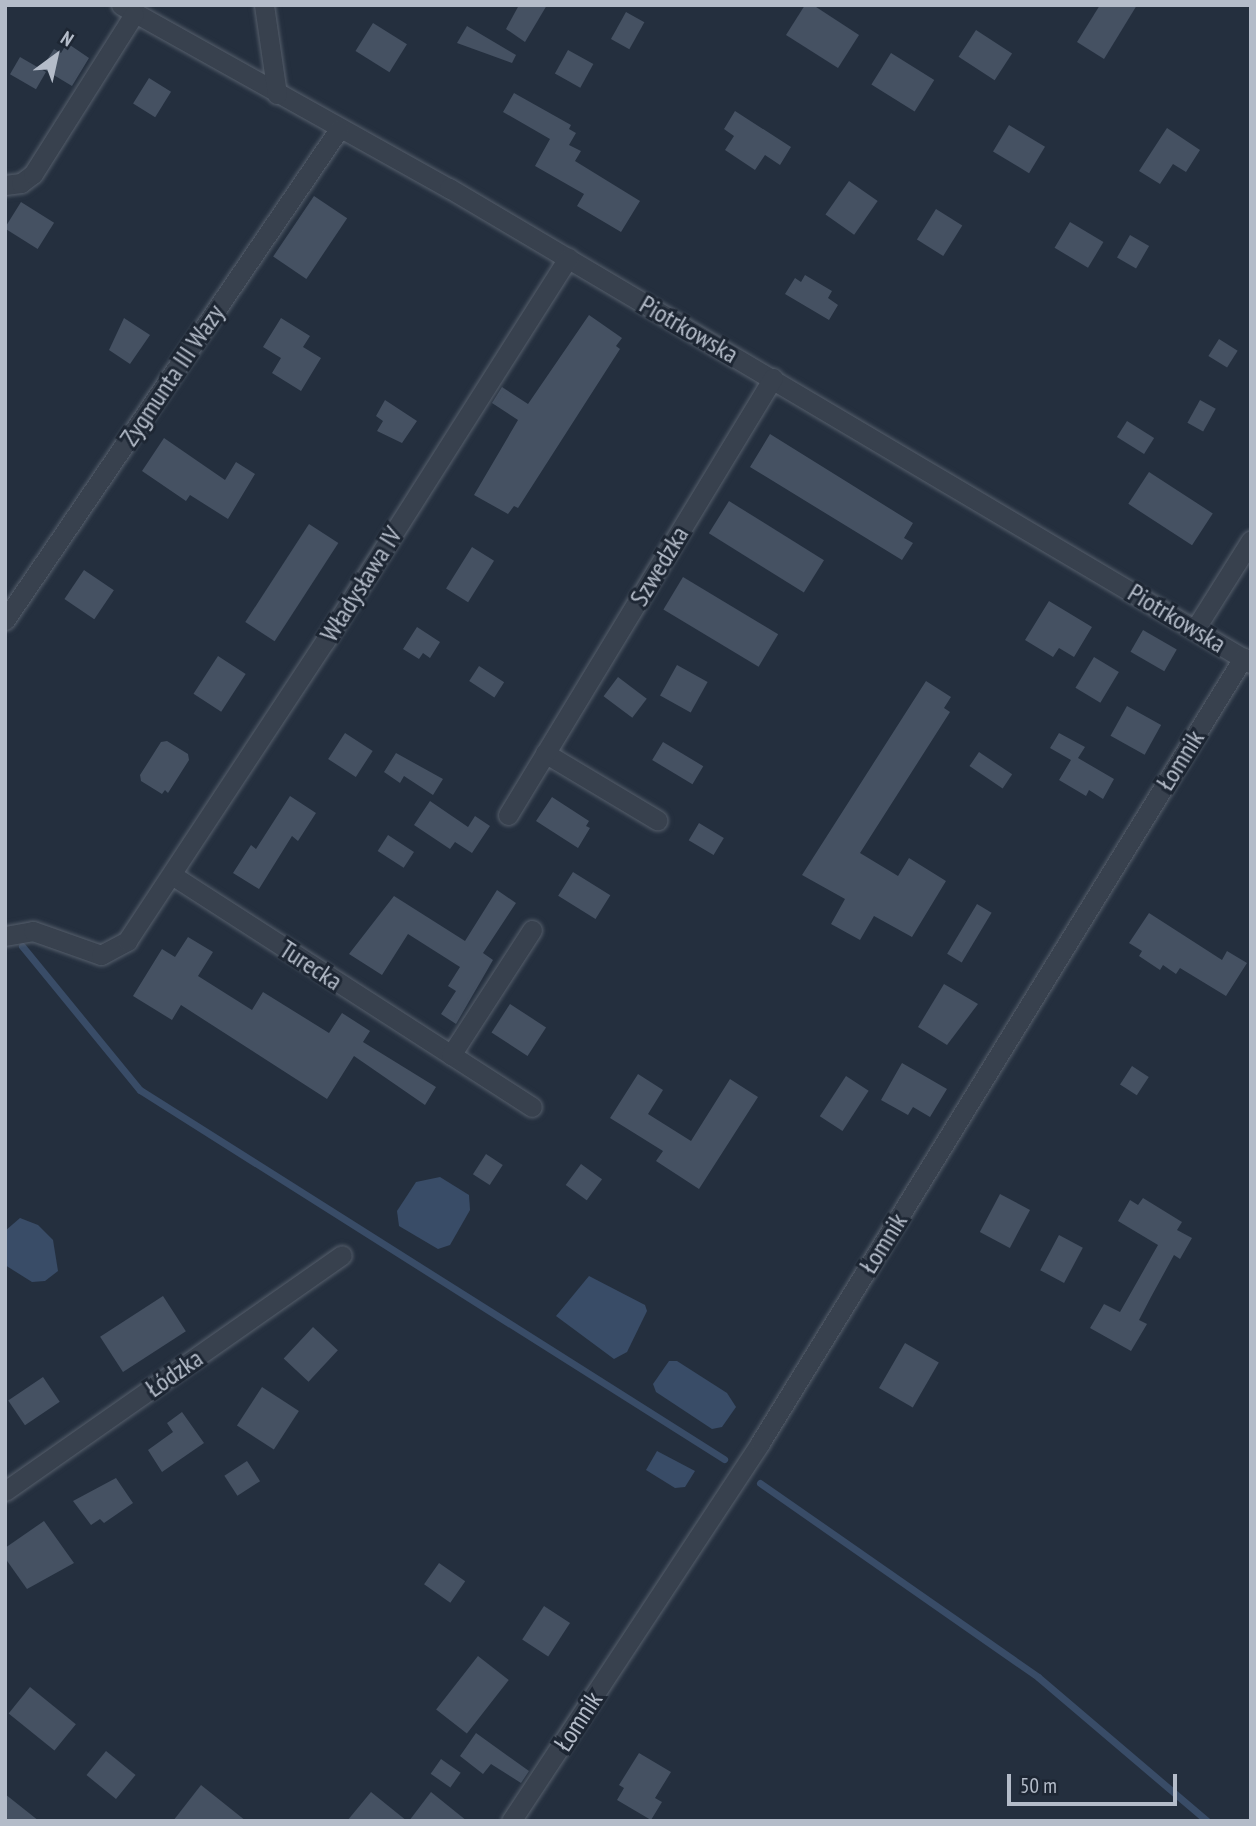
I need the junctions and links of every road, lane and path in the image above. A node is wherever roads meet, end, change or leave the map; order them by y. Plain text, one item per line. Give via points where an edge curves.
1 (264, 5) edge
2 (128, 10) edge
3 (277, 94) junction
4 (339, 129) junction
5 (5, 185) edge
6 (568, 258) junction
7 (773, 379) junction
8 (1251, 540) edge
9 (5, 620) edge
10 (1195, 629) junction
11 (1247, 661) edge
12 (545, 753) junction
13 (508, 815) dead end
14 (657, 820) dead end
15 (172, 875) junction
16 (532, 930) dead end
17 (5, 936) edge
18 (451, 1055) junction
19 (532, 1107) dead end
20 (342, 1255) dead end
21 (5, 1491) edge
22 (511, 1821) edge

1 - 3 street
2 - 3 street, Piotrkowska
2 - 5 street via 33,174 21,183
3 - 4 street, Piotrkowska
4 - 6 street, Piotrkowska
4 - 9 street, Zygmunta III Wazy
6 - 7 street, Piotrkowska
6 - 15 street, Władysława IV
7 - 10 street, Piotrkowska
7 - 12 street, Szwedzka
8 - 10 street
10 - 11 street, Piotrkowska
11 - 22 street, Łomnik via 760,1443
12 - 13 street, Szwedzka
12 - 14 street
15 - 17 street, Władysława IV via 127,941 101,955 33,931
15 - 18 street, Turecka
16 - 18 street
18 - 19 street, Turecka
20 - 21 street, Łódzka

